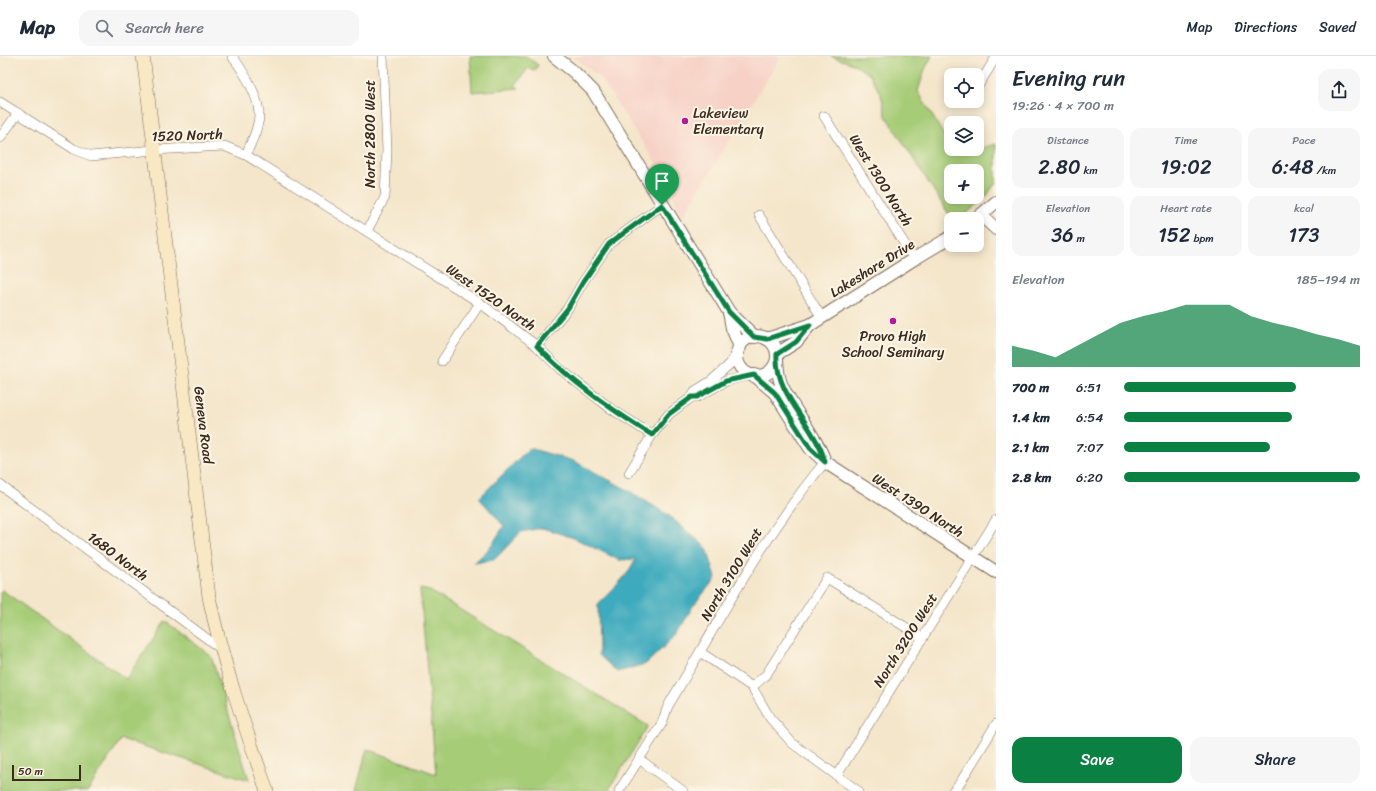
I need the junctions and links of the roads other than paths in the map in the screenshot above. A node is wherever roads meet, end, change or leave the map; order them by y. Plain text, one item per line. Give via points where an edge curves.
1 (143, 56) edge
2 (232, 56) edge
3 (383, 56) edge
4 (554, 56) edge
5 (996, 57) edge
6 (984, 77) edge
7 (0, 102) edge
8 (18, 113) junction
9 (824, 116) dead end
10 (0, 138) edge
11 (154, 150) junction
12 (246, 154) junction
13 (996, 202) edge
14 (662, 205) junction
15 (984, 212) edge
16 (759, 215) dead end
17 (984, 221) edge
18 (996, 229) edge
19 (366, 231) junction
20 (944, 241) edge
21 (914, 259) junction
22 (480, 303) junction
23 (729, 312) junction
24 (822, 318) junction
25 (810, 325) junction
26 (754, 337) junction
27 (767, 339) junction
28 (537, 346) junction
29 (738, 350) junction
30 (777, 357) junction
31 (442, 361) dead end
32 (752, 375) junction
33 (692, 397) junction
34 (652, 435) junction
35 (825, 462) junction
36 (629, 474) dead end
37 (0, 485) edge
38 (996, 520) edge
39 (972, 557) junction
40 (996, 572) edge
41 (923, 638) junction
42 (221, 649) junction
43 (700, 652) junction
44 (752, 687) junction
45 (996, 724) edge
46 (639, 759) junction
47 (837, 775) junction
48 (267, 791) edge
49 (619, 791) edge
50 (683, 791) edge
51 (858, 791) edge
52 (953, 791) edge

1 - 11 main road, Geneva Road
2 - 12 street via 254,93 259,113 256,130
3 - 19 street, North 2800 West via 387,150 385,190 382,204
4 - 14 street via 593,91
5 - 6 street
7 - 8 street, 1520 North
8 - 10 street
8 - 11 street, 1520 North via 74,149 91,156
9 - 21 street, West 1300 North
11 - 12 street, 1520 North via 224,146
11 - 42 main road, Geneva Road via 209,597
12 - 19 street, 1520 North
13 - 15 street
14 - 23 street
14 - 28 street via 609,244 568,308
16 - 24 street
17 - 18 street
19 - 22 street, West 1520 North
20 - 21 street, Lakeshore Drive
21 - 24 street, Lakeshore Drive
22 - 28 street, West 1520 North
22 - 31 street
23 - 26 street
23 - 29 street
24 - 25 street, Lakeshore Drive
25 - 27 street, Lakeshore Drive
25 - 30 street, Lakeshore Drive via 796,342
26 - 27 street
26 - 29 street via 743,342
27 - 30 street via 772,343
28 - 34 street, West 1520 North via 560,370 604,404
29 - 32 street via 740,366
29 - 33 street via 730,364
30 - 32 street via 770,372
30 - 35 street via 778,374 783,388 818,442
32 - 33 street via 726,381 697,397
32 - 35 street, West 1390 North via 775,393 810,448
33 - 34 street via 669,414
34 - 36 street
35 - 39 street, West 1390 North
35 - 43 street, North 3100 West via 780,520
37 - 42 street, 1680 North
38 - 39 street, North 3200 West
39 - 40 street, West 1390 North
39 - 41 street, North 3200 West
41 - 44 street via 827,578 766,675
41 - 47 street, North 3200 West
42 - 48 main road, Geneva Road
43 - 44 street
43 - 46 street, North 3100 West
44 - 47 street via 770,718 792,743
45 - 52 street
46 - 49 street, North 3100 West
46 - 50 street
47 - 51 street

